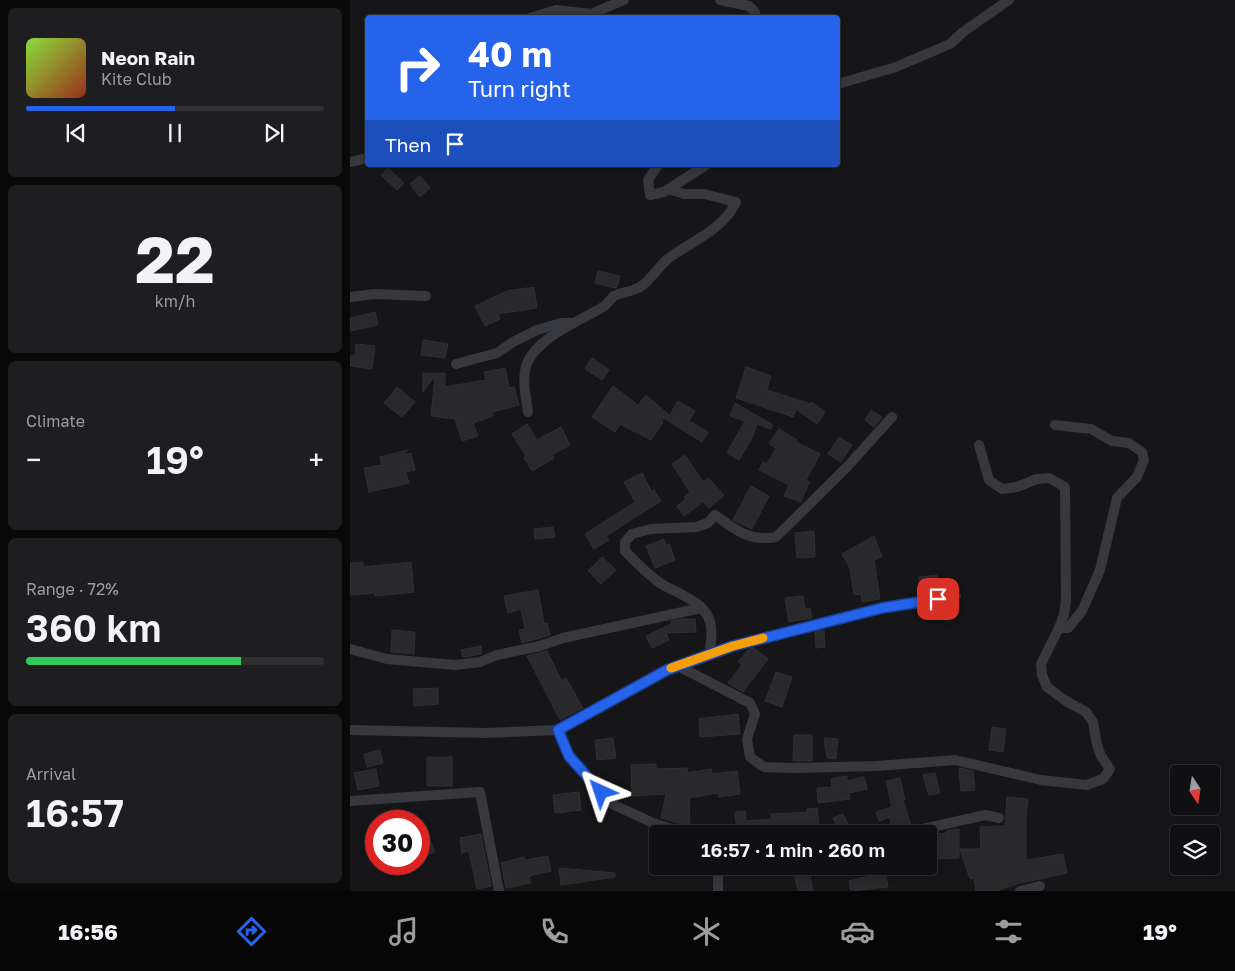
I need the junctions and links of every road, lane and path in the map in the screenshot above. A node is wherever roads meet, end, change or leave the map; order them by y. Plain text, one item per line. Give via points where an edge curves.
1 (624, 0) edge
2 (720, 0) edge
3 (1009, 0) edge
4 (540, 15) edge
5 (756, 15) edge
6 (840, 83) edge
7 (365, 159) edge
8 (350, 162) edge
9 (657, 167) edge
10 (703, 167) edge
11 (668, 189) junction
12 (426, 296) dead end
13 (350, 297) edge
14 (575, 323) junction
15 (456, 364) dead end
16 (528, 412) dead end
17 (892, 417) dead end
18 (1055, 425) dead end
19 (980, 445) dead end
20 (956, 596) dead end
21 (701, 608) junction
22 (1059, 628) junction
23 (350, 649) edge
24 (710, 655) junction
25 (678, 666) junction
26 (350, 730) edge
27 (558, 730) junction
28 (350, 801) edge
29 (999, 818) dead end
30 (656, 825) edge
31 (937, 826) edge
32 (718, 875) edge
33 (1040, 886) dead end
34 (499, 891) edge
35 (718, 891) edge
36 (1020, 891) edge

1 - 4 street via 591,14 556,10
2 - 5 street via 749,6
3 - 6 street via 950,44 896,67
7 - 8 street
9 - 11 street via 648,180 650,195
10 - 11 street
11 - 14 street via 736,202 731,213 716,227 669,258 642,286 614,296 606,305
12 - 13 street via 375,294
14 - 15 street via 561,323 537,330 496,353
14 - 16 street via 544,342 532,355 526,367
17 - 21 street via 776,537 762,540 751,537 715,515 708,523 696,527 651,529 632,534 625,542 625,552 660,583
18 - 22 street via 1091,429 1112,441 1129,443 1142,452 1144,460 1137,476 1117,498 1100,570 1082,611 1068,628
19 - 22 street via 989,480 1002,489 1049,478 1065,486 1066,600
20 - 24 street via 882,608 733,646
21 - 23 street via 455,666 387,659
21 - 24 street via 708,615 713,633
22 - 25 street via 1041,664 1042,675 1047,687 1086,712 1093,722 1097,745 1110,768 1103,779 1087,785 1041,780 955,760 877,766 764,767 750,757 747,739 756,714 750,703
24 - 25 street
25 - 27 street
26 - 27 street via 486,733
27 - 30 street via 569,756 612,804
28 - 34 street via 480,792
29 - 31 street via 985,816
32 - 35 street
33 - 36 street

